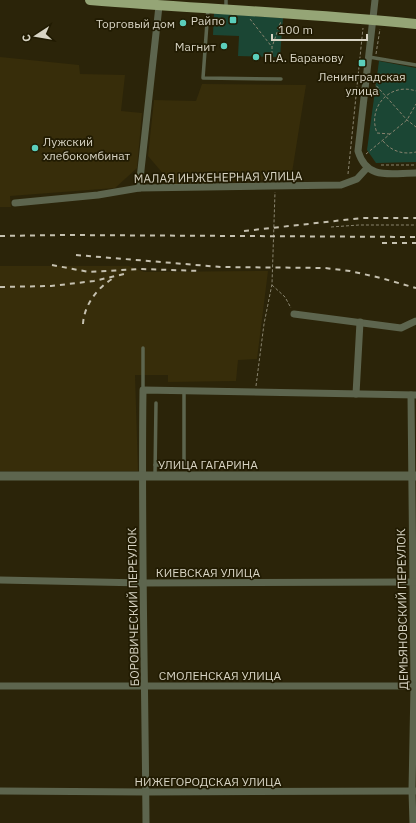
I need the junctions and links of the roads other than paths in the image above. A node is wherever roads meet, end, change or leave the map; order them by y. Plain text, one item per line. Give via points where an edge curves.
1 (90, 0) edge
2 (226, 0) edge
3 (375, 0) edge
4 (175, 4) edge
5 (159, 6) junction
6 (208, 9) junction
7 (226, 11) junction
8 (372, 20) junction
9 (416, 24) edge
10 (372, 58) junction
11 (416, 65) edge
12 (281, 79) dead end
13 (367, 168) junction
14 (416, 173) edge
15 (139, 188) junction
16 (15, 203) dead end
17 (294, 314) road end
18 (360, 322) junction
19 (416, 322) edge
20 (143, 348) dead end
21 (143, 390) junction
22 (184, 390) junction
23 (356, 394) junction
24 (414, 395) edge
25 (156, 403) dead end
26 (155, 466) junction
27 (0, 476) edge
28 (142, 476) junction
29 (155, 476) junction
30 (414, 476) edge
31 (0, 580) edge
32 (414, 582) edge
33 (144, 583) junction
34 (0, 686) edge
35 (415, 686) edge
36 (146, 687) junction
37 (0, 791) edge
38 (414, 791) edge
39 (146, 792) junction
40 (146, 823) edge
41 (413, 823) edge

1 - 5 main road
2 - 7 lane
3 - 8 street
4 - 5 main road
4 - 6 main road
5 - 15 street
6 - 7 main road
6 - 12 lane via 203,78
7 - 8 main road
8 - 9 main road
8 - 10 street
10 - 11 lane
10 - 13 street via 358,151 361,161
13 - 14 street via 383,174
13 - 15 street, МАЛАЯ ИНЖЕНЕРНАЯ УЛИЦА via 357,179 341,185
15 - 16 street, МАЛАЯ ИНЖЕНЕРНАЯ УЛИЦА via 98,195
17 - 18 street
18 - 19 street via 401,328
18 - 23 street
20 - 21 lane
21 - 22 street
21 - 28 street, БОРОВИЧЕСКИЙ ПЕРЕУЛОК
22 - 23 street
22 - 26 lane via 184,465
23 - 24 street
24 - 30 street, ДЕМЬЯНОВСКИЙ ПЕРЕУЛОК
25 - 26 lane
26 - 29 lane
27 - 28 street, УЛИЦА ГАГАРИНА
28 - 29 street, УЛИЦА ГАГАРИНА
28 - 33 street, БОРОВИЧЕСКИЙ ПЕРЕУЛОК
29 - 30 street, УЛИЦА ГАГАРИНА
30 - 32 street, ДЕМЬЯНОВСКИЙ ПЕРЕУЛОК
31 - 33 street, КИЕВСКАЯ УЛИЦА
32 - 33 street, КИЕВСКАЯ УЛИЦА
32 - 35 street, ДЕМЬЯНОВСКИЙ ПЕРЕУЛОК
33 - 36 street, БОРОВИЧЕСКИЙ ПЕРЕУЛОК
34 - 36 street, СМОЛЕНСКАЯ УЛИЦА
35 - 36 street, СМОЛЕНСКАЯ УЛИЦА
35 - 38 street, ДЕМЬЯНОВСКИЙ ПЕРЕУЛОК
36 - 39 street, БОРОВИЧЕСКИЙ ПЕРЕУЛОК
37 - 39 street, НИЖЕГОРОДСКАЯ УЛИЦА
38 - 39 street, НИЖЕГОРОДСКАЯ УЛИЦА
38 - 41 street, ДЕМЬЯНОВСКИЙ ПЕРЕУЛОК
39 - 40 street, БОРОВИЧЕСКИЙ ПЕРЕУЛОК

